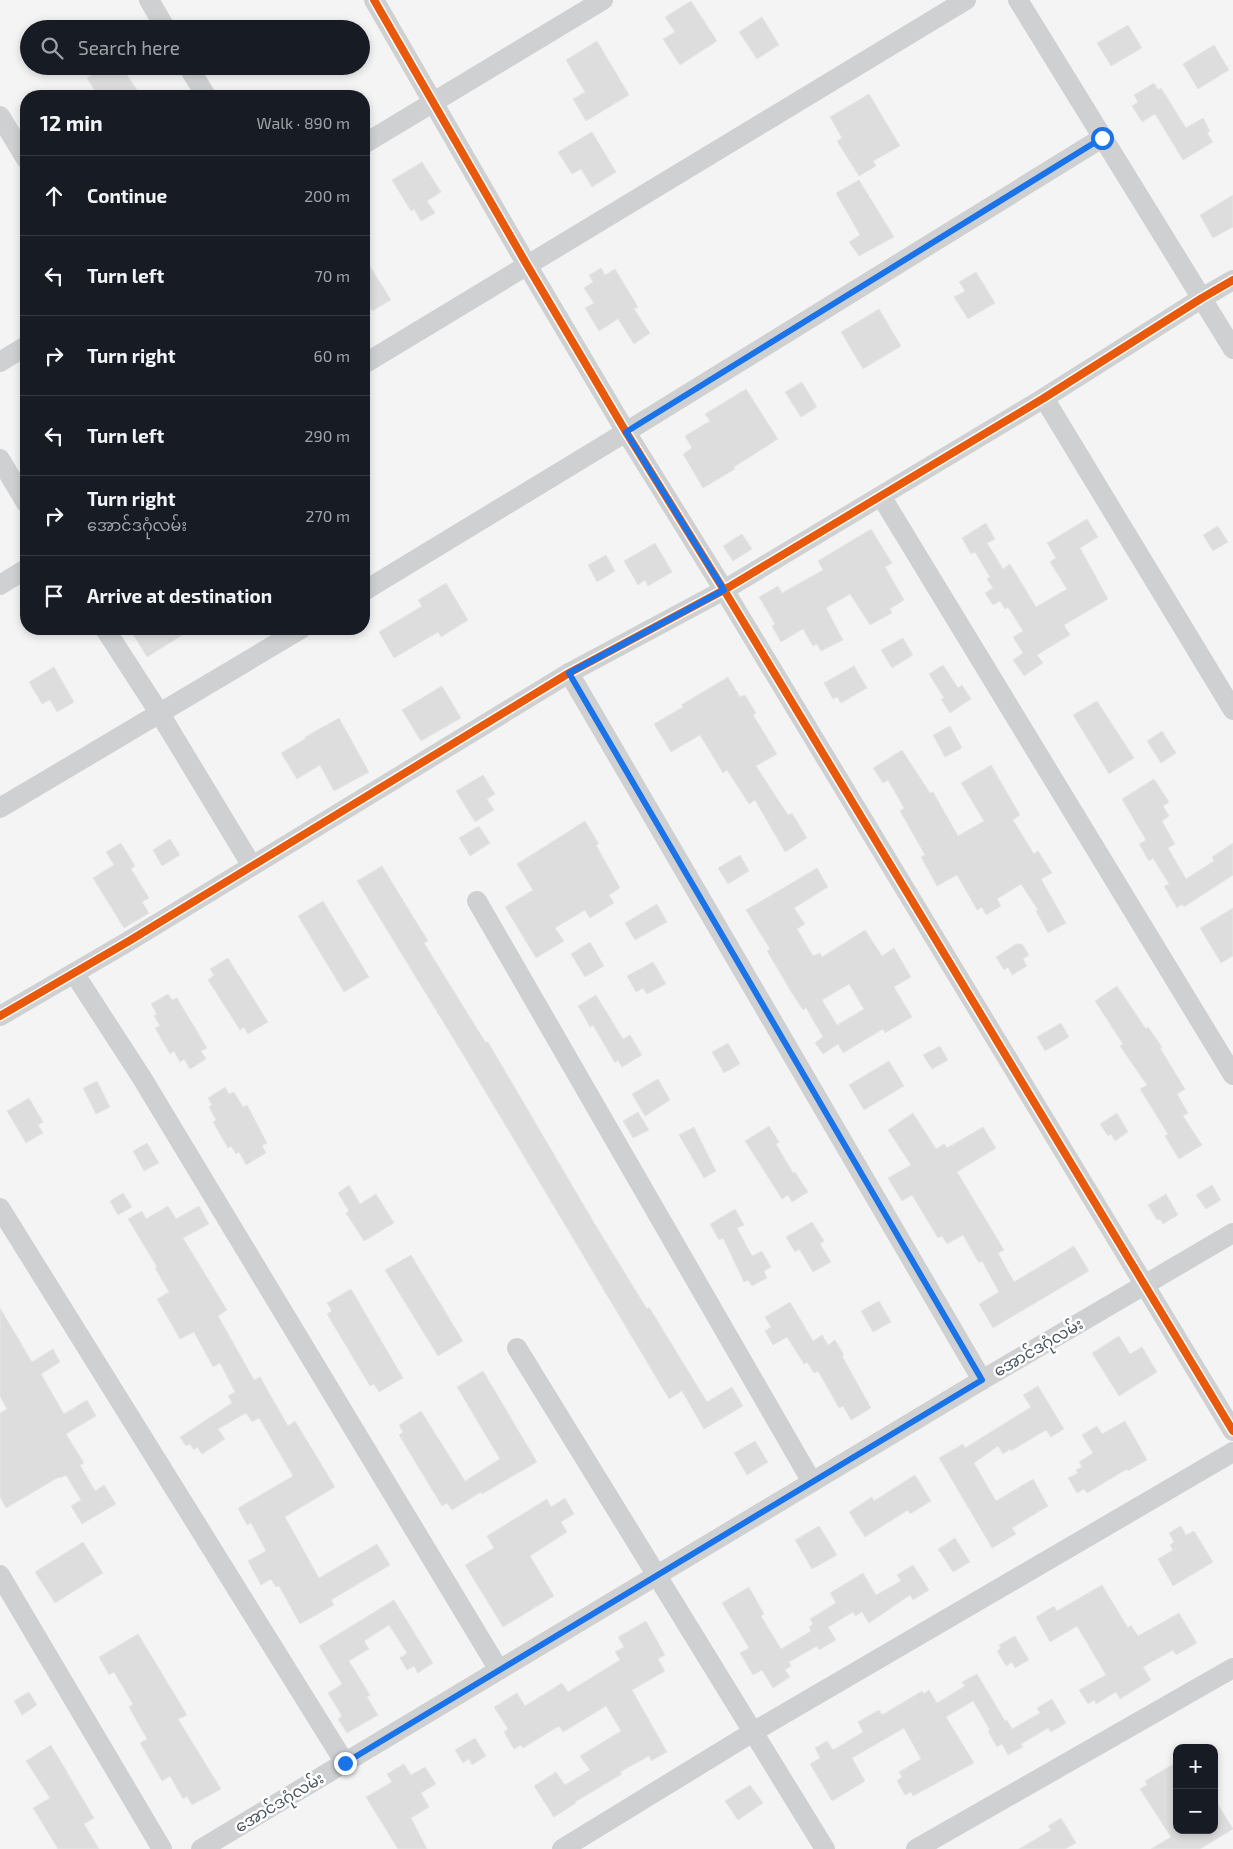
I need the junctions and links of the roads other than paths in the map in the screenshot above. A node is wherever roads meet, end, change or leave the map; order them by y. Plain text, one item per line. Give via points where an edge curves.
1 (149, 0) edge
2 (374, 0) edge
3 (966, 0) edge
4 (1018, 0) edge
5 (597, 2) edge
6 (161, 20) edge
7 (193, 75) edge
8 (202, 90) edge
9 (433, 103) junction
10 (0, 116) edge
11 (1102, 138) junction
12 (370, 140) edge
13 (20, 149) edge
14 (527, 264) junction
15 (1233, 280) edge
16 (1202, 298) junction
17 (1233, 349) edge
18 (20, 350) edge
19 (370, 360) edge
20 (0, 362) edge
21 (1044, 398) junction
22 (626, 432) junction
23 (0, 459) edge
24 (20, 493) edge
25 (881, 496) junction
26 (20, 573) edge
27 (0, 585) edge
28 (370, 586) edge
29 (724, 590) junction
30 (109, 635) edge
31 (291, 635) edge
32 (569, 673) junction
33 (1233, 710) edge
34 (160, 714) junction
35 (0, 808) edge
36 (252, 866) junction
37 (477, 901) dead end
38 (74, 973) junction
39 (0, 1016) edge
40 (1233, 1075) edge
41 (0, 1208) edge
42 (1233, 1232) edge
43 (1144, 1285) junction
44 (517, 1348) dead end
45 (982, 1380) junction
46 (1233, 1431) edge
47 (1233, 1452) edge
48 (812, 1482) junction
49 (0, 1575) edge
50 (658, 1575) junction
51 (1233, 1668) edge
52 (499, 1670) junction
53 (753, 1732) junction
54 (345, 1763) junction
55 (162, 1849) edge
56 (201, 1849) edge
57 (562, 1849) edge
58 (825, 1849) edge
59 (916, 1849) edge

1 - 6 street
2 - 9 street
3 - 14 street
4 - 11 street
5 - 9 street
7 - 8 street
9 - 12 street
9 - 14 street
10 - 13 street
11 - 16 street
11 - 22 street
14 - 19 street
14 - 22 street
15 - 16 street
16 - 17 street
16 - 21 street
18 - 20 street
21 - 25 street
21 - 33 street
22 - 28 street
22 - 29 street
23 - 24 street
25 - 29 street
25 - 40 street
26 - 27 street
29 - 32 street
29 - 43 street
30 - 34 street
31 - 34 street
32 - 36 street
32 - 45 street
34 - 35 street
34 - 36 street
36 - 38 street
37 - 48 street
38 - 39 street
38 - 52 street via 147,1087
41 - 54 street
42 - 43 street, အောင်ဒဂုံလမ်း
43 - 45 street, အောင်ဒဂုံလမ်း
43 - 46 street
44 - 50 street
45 - 48 street, အောင်ဒဂုံလမ်း
47 - 53 street
48 - 50 street, အောင်ဒဂုံလမ်း
49 - 55 street
50 - 52 street, အောင်ဒဂုံလမ်း
50 - 53 street
51 - 59 street
52 - 54 street, အောင်ဒဂုံလမ်း
53 - 57 street
53 - 58 street
54 - 56 street, အောင်ဒဂုံလမ်း

